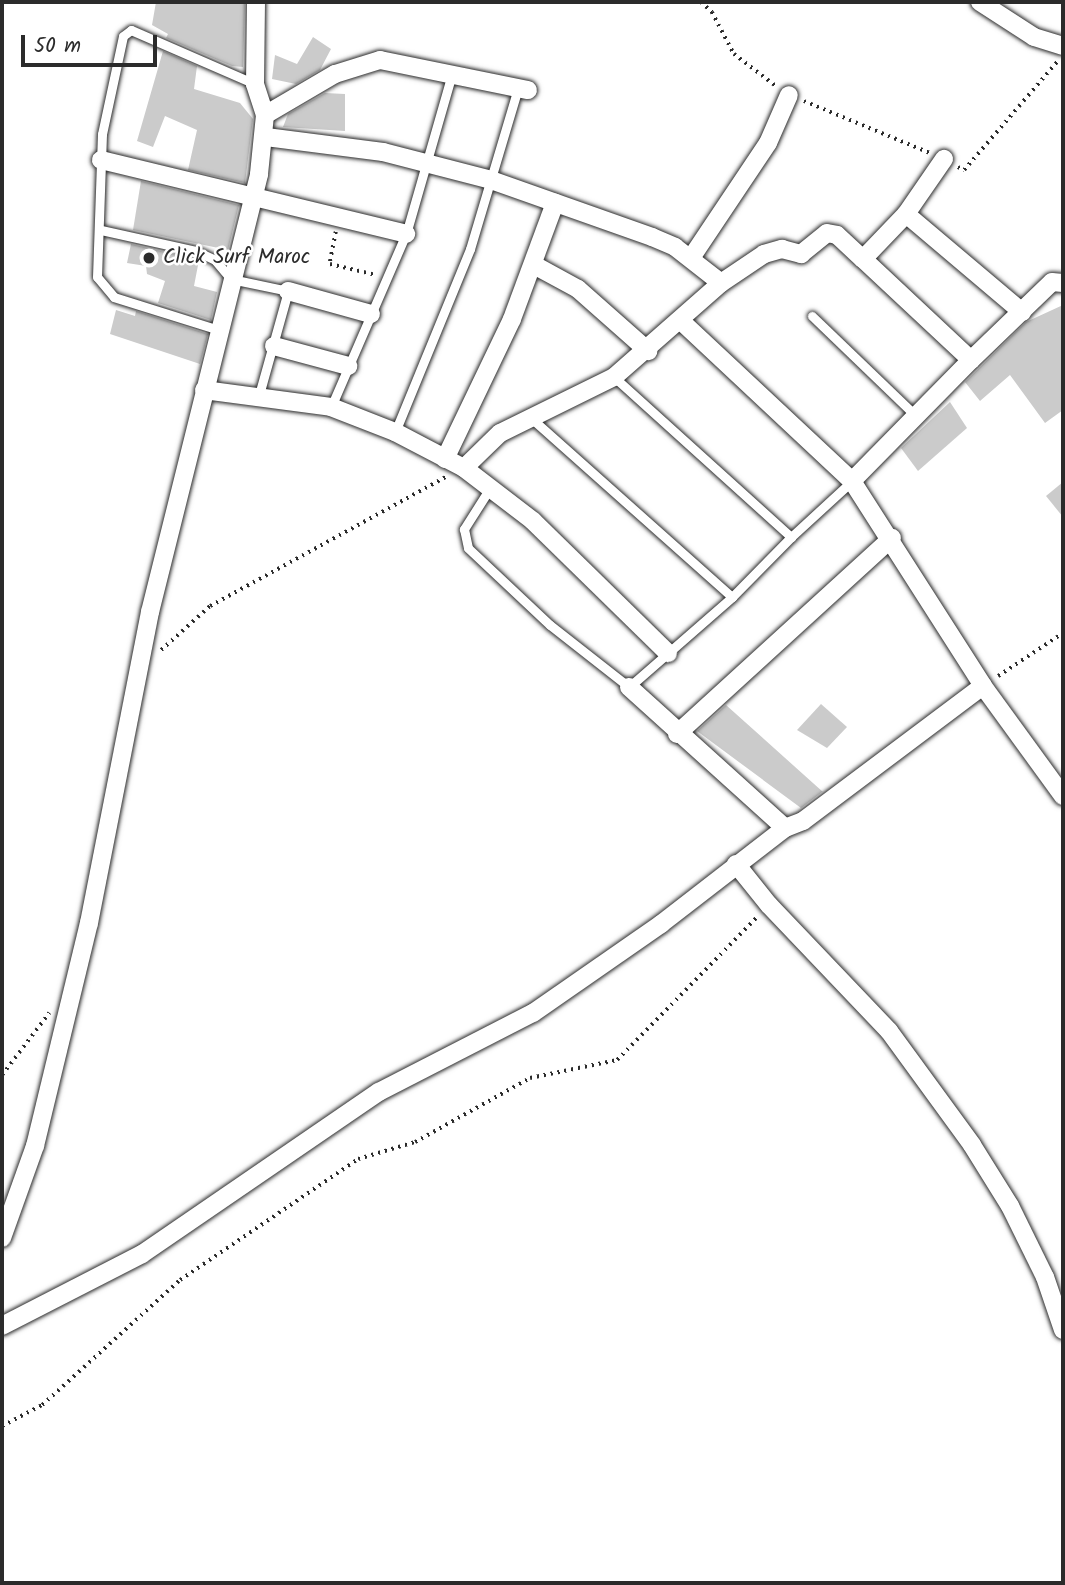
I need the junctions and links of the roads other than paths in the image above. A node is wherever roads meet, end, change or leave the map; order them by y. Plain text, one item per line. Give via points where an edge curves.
1 (256, 2) edge
2 (980, 2) edge
3 (1063, 47) edge
4 (453, 74) junction
5 (255, 84) junction
6 (523, 89) joint
7 (789, 94) road end
8 (265, 115) junction
9 (266, 137) junction
10 (944, 159) road end
11 (101, 160) junction
12 (428, 162) junction
13 (491, 180) junction
14 (253, 198) junction
15 (555, 203) junction
16 (906, 214) junction
17 (101, 230) junction
18 (406, 234) junction
19 (691, 258) junction
20 (863, 259) junction
21 (534, 265) junction
22 (231, 279) junction
23 (721, 283) junction
24 (1063, 283) edge
25 (288, 291) junction
26 (1022, 312) junction
27 (371, 314) junction
28 (812, 316) dead end
29 (681, 321) junction
30 (219, 330) junction
31 (274, 346) junction
32 (648, 351) junction
33 (971, 360) junction
34 (348, 366) junction
35 (614, 377) junction
36 (204, 390) junction
37 (259, 395) junction
38 (331, 407) junction
39 (915, 415) junction
40 (533, 420) junction
41 (395, 432) junction
42 (445, 459) junction
43 (464, 468) junction
44 (852, 481) junction
45 (490, 488) junction
46 (791, 537) junction
47 (892, 538) junction
48 (732, 597) junction
49 (668, 653) junction
50 (983, 686) junction
51 (629, 687) junction
52 (677, 734) junction
53 (1063, 796) edge
54 (785, 828) junction
55 (736, 864) junction
56 (2, 1238) edge
57 (2, 1326) edge
58 (1063, 1330) edge

1 - 5 street
2 - 3 street via 1034,37
4 - 6 street
4 - 8 street via 380,60 335,74
4 - 12 lane
5 - 8 street
5 - 11 lane via 131,30 123,36 120,48
6 - 13 lane
7 - 19 street via 768,143
8 - 9 street
9 - 12 street
9 - 14 street
10 - 16 street
11 - 14 street
11 - 17 lane
12 - 13 street
12 - 18 lane
13 - 15 street
13 - 41 lane via 470,249
14 - 18 street
14 - 22 street
15 - 19 street via 652,237
15 - 21 street
16 - 20 street
16 - 26 street
17 - 22 lane via 203,253
17 - 30 lane via 97,277 114,297
18 - 27 lane
19 - 23 street
20 - 23 street via 837,235 827,233 801,254 782,249 756,258
20 - 33 street
21 - 32 street via 579,289
21 - 42 street
22 - 25 lane
22 - 30 street
23 - 29 street
24 - 26 street via 1055,279
25 - 27 street
25 - 31 lane
26 - 33 street
27 - 34 lane
28 - 39 lane
29 - 32 street
29 - 44 street
30 - 36 street
31 - 34 street
31 - 37 lane
32 - 35 street
33 - 39 street
34 - 38 lane
35 - 40 street
35 - 46 lane
36 - 37 street
36 - 56 street via 139,670 89,923 38,1134
37 - 38 street
38 - 41 street
39 - 44 street
40 - 43 street via 500,433
40 - 48 lane
41 - 42 street
42 - 43 street
43 - 45 street
44 - 46 lane
44 - 47 street
45 - 49 street via 533,521
45 - 51 lane via 464,529 468,548 550,625
46 - 48 lane
47 - 50 street
47 - 52 street
48 - 49 lane
49 - 51 lane
50 - 53 street
50 - 54 street via 803,821
51 - 52 street
52 - 54 street
54 - 55 street
55 - 57 street via 661,924 533,1013 379,1092 142,1254
55 - 58 street via 889,1031 972,1145 1010,1206 1045,1278

